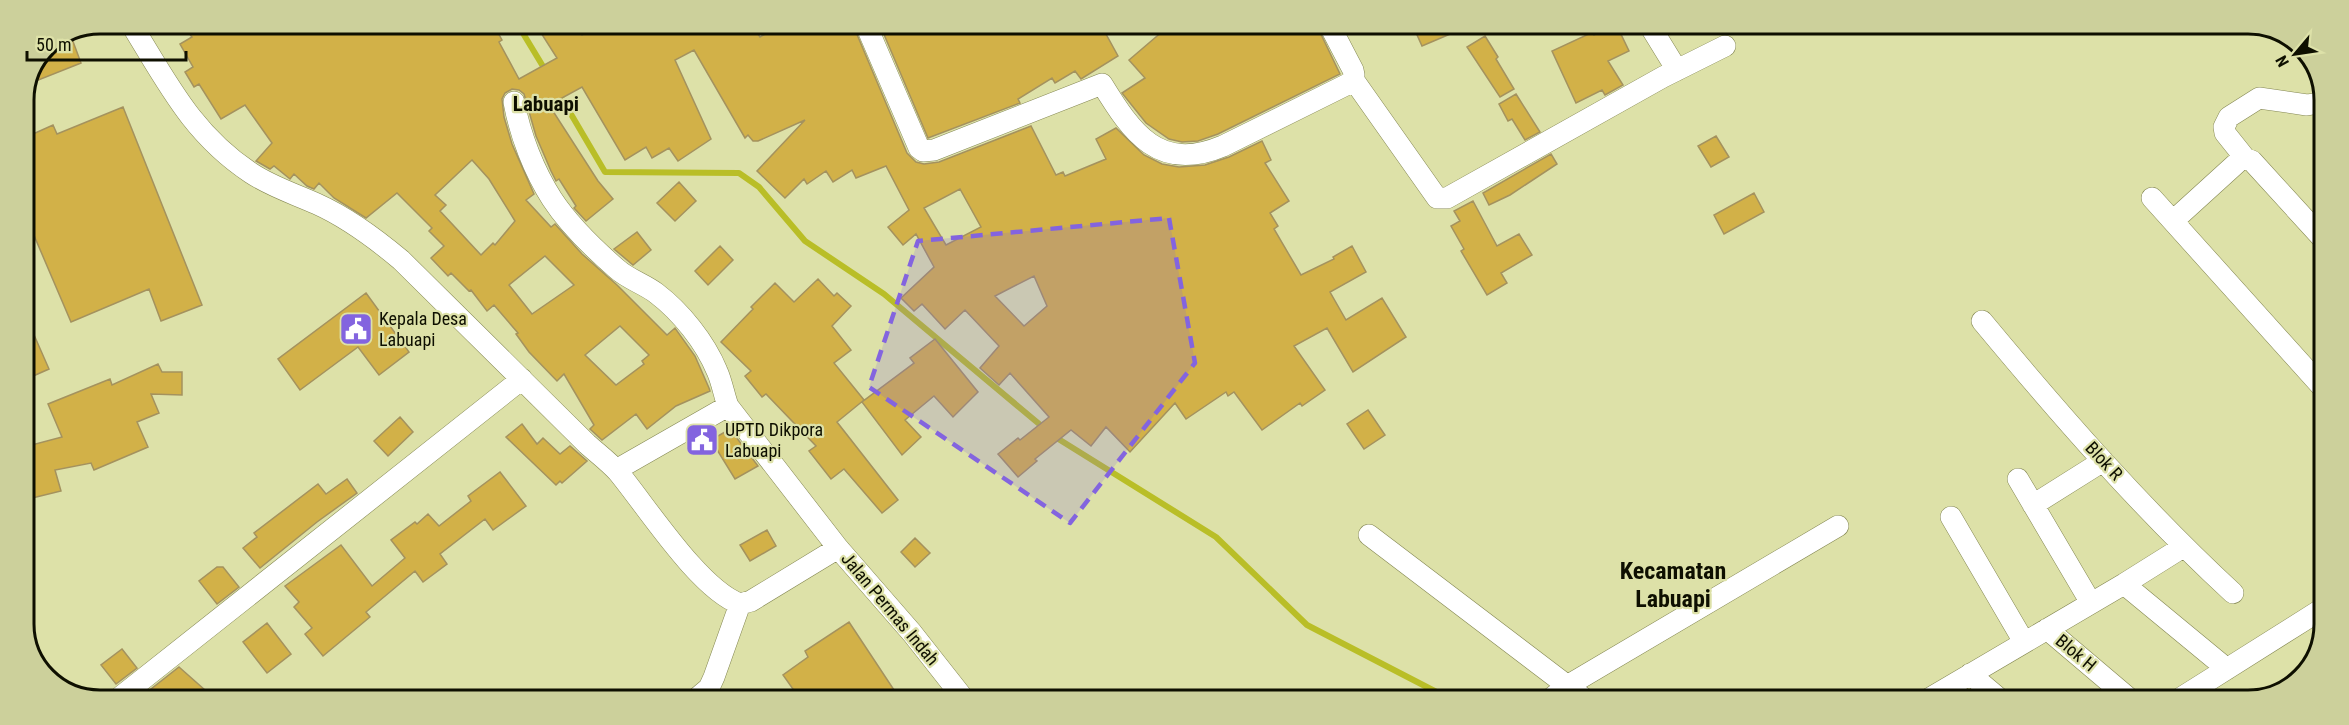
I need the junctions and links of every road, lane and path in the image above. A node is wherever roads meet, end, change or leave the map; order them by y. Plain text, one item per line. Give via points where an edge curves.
1 (137, 34) edge
2 (870, 34) edge
3 (1334, 34) edge
4 (1655, 34) edge
5 (1725, 45) dead end
6 (1677, 70) junction
7 (1353, 79) junction
8 (514, 102) dead end
9 (2314, 107) edge
10 (2245, 158) junction
11 (2152, 198) dead end
12 (2172, 221) junction
13 (2314, 229) edge
14 (1982, 321) dead end
15 (2314, 377) edge
16 (522, 379) junction
17 (728, 406) junction
18 (2103, 460) junction
19 (616, 470) junction
20 (2018, 479) dead end
21 (2033, 505) junction
22 (1951, 518) dead end
23 (1838, 526) dead end
24 (1369, 535) dead end
25 (2183, 547) junction
26 (838, 548) junction
27 (2124, 584) junction
28 (2233, 593) dead end
29 (2091, 603) junction
30 (740, 604) junction
31 (2314, 614) edge
32 (2047, 629) junction
33 (2024, 642) junction
34 (2227, 669) junction
35 (1970, 674) junction
36 (1567, 686) junction
37 (129, 690) edge
38 (707, 690) edge
39 (957, 690) edge
40 (1562, 690) edge
41 (1572, 690) edge
42 (1943, 690) edge
43 (1989, 690) edge
44 (2119, 690) edge
45 (2194, 690) edge

1 - 16 street via 181,107 213,143 258,178 325,208 382,244
2 - 7 street via 919,148 926,152 1102,84 1126,122 1153,146 1176,153 1212,151 1349,85
3 - 7 street via 1353,70
4 - 6 street
5 - 6 street
6 - 7 street via 1446,198 1437,198
8 - 17 street via 530,155 552,199 618,271 656,293 681,317 705,348
9 - 10 street via 2259,98 2229,117 2225,133
10 - 12 street
10 - 13 street
11 - 12 street
12 - 15 street
14 - 18 street, Blok R
16 - 19 street
16 - 37 street
17 - 19 street
17 - 26 street, Jalan Permas Indah
18 - 21 street
18 - 25 street, Blok R
19 - 30 street via 697,571 720,594
20 - 21 street
21 - 29 street
22 - 33 street
23 - 36 street
24 - 36 street
25 - 27 street
25 - 28 street, Blok R
26 - 30 street via 751,602
26 - 39 street, Jalan Permas Indah
27 - 29 street
27 - 34 street
29 - 32 street
30 - 38 street
31 - 34 street
32 - 33 street
32 - 44 street, Blok H
33 - 35 street
34 - 45 street
35 - 42 street
35 - 43 street
36 - 40 street
36 - 41 street

